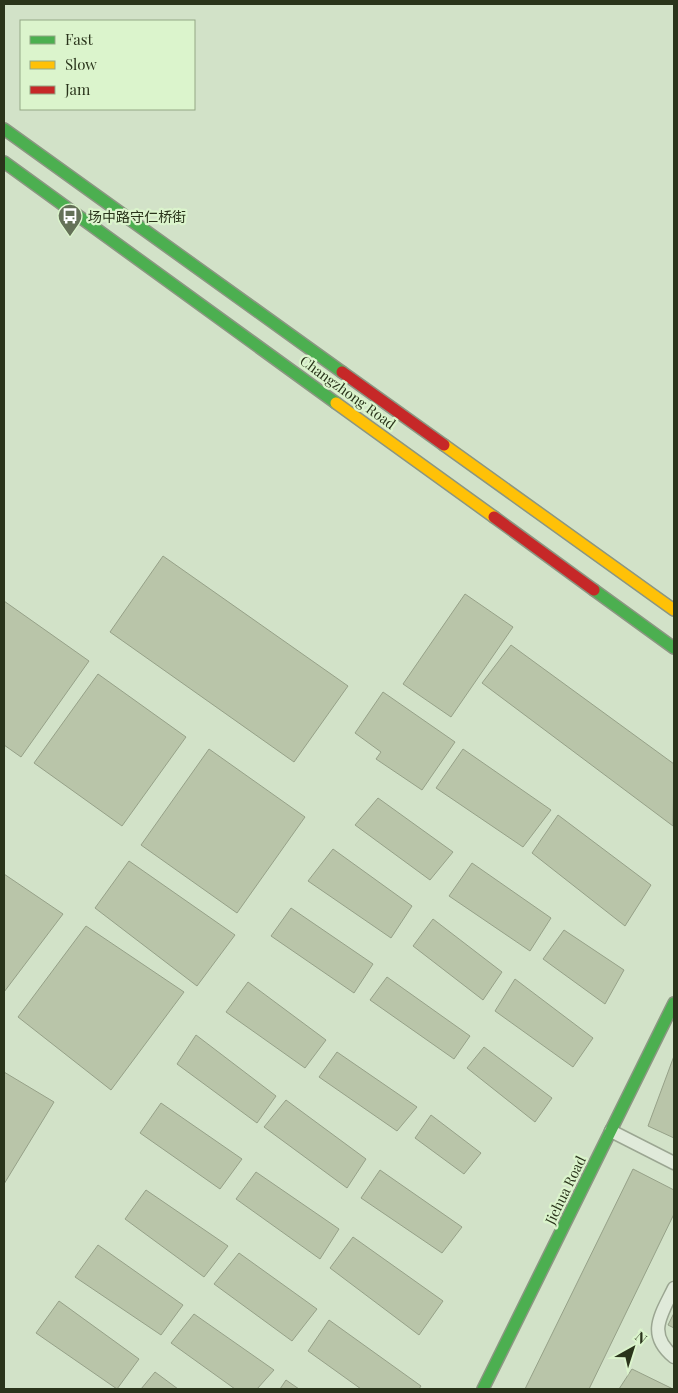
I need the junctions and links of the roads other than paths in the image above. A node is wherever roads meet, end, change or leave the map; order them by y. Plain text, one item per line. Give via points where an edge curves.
1 (4, 129) edge
2 (4, 162) edge
3 (674, 610) edge
4 (674, 648) edge
5 (674, 1003) edge
6 (611, 1131) junction
7 (674, 1163) edge
8 (674, 1288) edge
9 (674, 1357) edge
10 (483, 1389) edge

1 - 3 main road, Changzhong Road
2 - 4 main road, Changzhong Road
5 - 6 main road, Jiehua Road
6 - 7 lane
6 - 10 main road, Jiehua Road
8 - 9 lane via 659,1320 657,1333 663,1346

